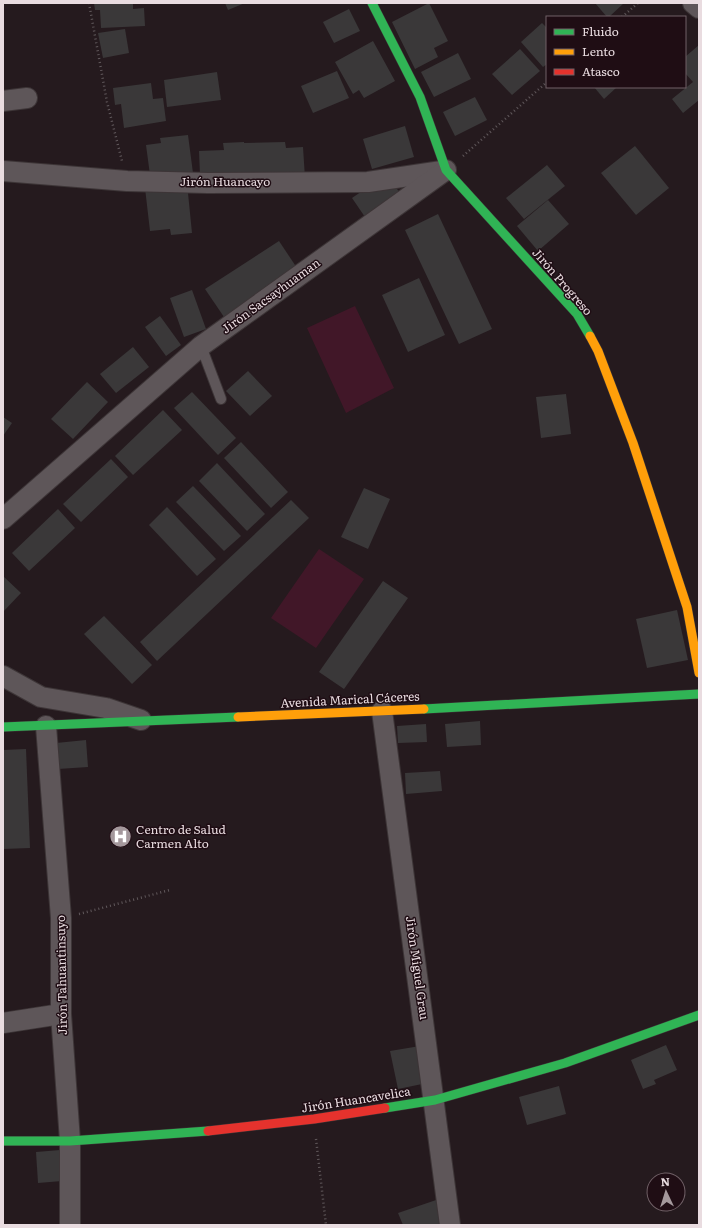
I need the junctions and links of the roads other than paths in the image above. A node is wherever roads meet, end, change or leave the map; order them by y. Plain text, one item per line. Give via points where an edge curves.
1 (372, 3) edge
2 (693, 3) edge
3 (699, 8) edge
4 (27, 98) dead end
5 (3, 101) edge
6 (446, 170) junction
7 (3, 171) edge
8 (201, 346) junction
9 (221, 399) dead end
10 (3, 519) edge
11 (699, 673) edge
12 (3, 676) edge
13 (699, 694) edge
14 (382, 711) junction
15 (145, 722) junction
16 (46, 726) junction
17 (3, 727) edge
18 (61, 1014) junction
19 (699, 1015) edge
20 (3, 1023) edge
21 (435, 1100) junction
22 (3, 1141) edge
23 (70, 1141) junction
24 (70, 1225) edge
25 (450, 1225) edge

1 - 6 street, Jirón Progreso via 420,97
2 - 3 street
4 - 5 street
6 - 7 street, Jirón Huancayo via 368,182 208,183 127,181
6 - 8 street, Jirón Sacsayhuaman
6 - 11 street, Jirón Progreso via 577,314 598,351 633,443 687,607
8 - 9 lane
8 - 10 street, Jirón Sacsayhuaman
12 - 15 street via 41,697 106,708
13 - 14 street, Avenida Marical Cáceres
14 - 15 street, Avenida Marical Cáceres
14 - 21 street, Jirón Miguel Grau
15 - 16 street, Avenida Marical Cáceres
16 - 17 street, Avenida Marical Cáceres
16 - 18 street, Jirón Tahuantinsuyo via 61,918
18 - 20 street
18 - 23 street, Jirón Tahuantinsuyo
19 - 21 street, Jirón Huancavelica via 565,1063
21 - 23 street, Jirón Huancavelica via 314,1119 202,1132
21 - 25 street, Jirón Miguel Grau
22 - 23 street, Jirón Huancavelica
23 - 24 street, Jirón Tahuantinsuyo

